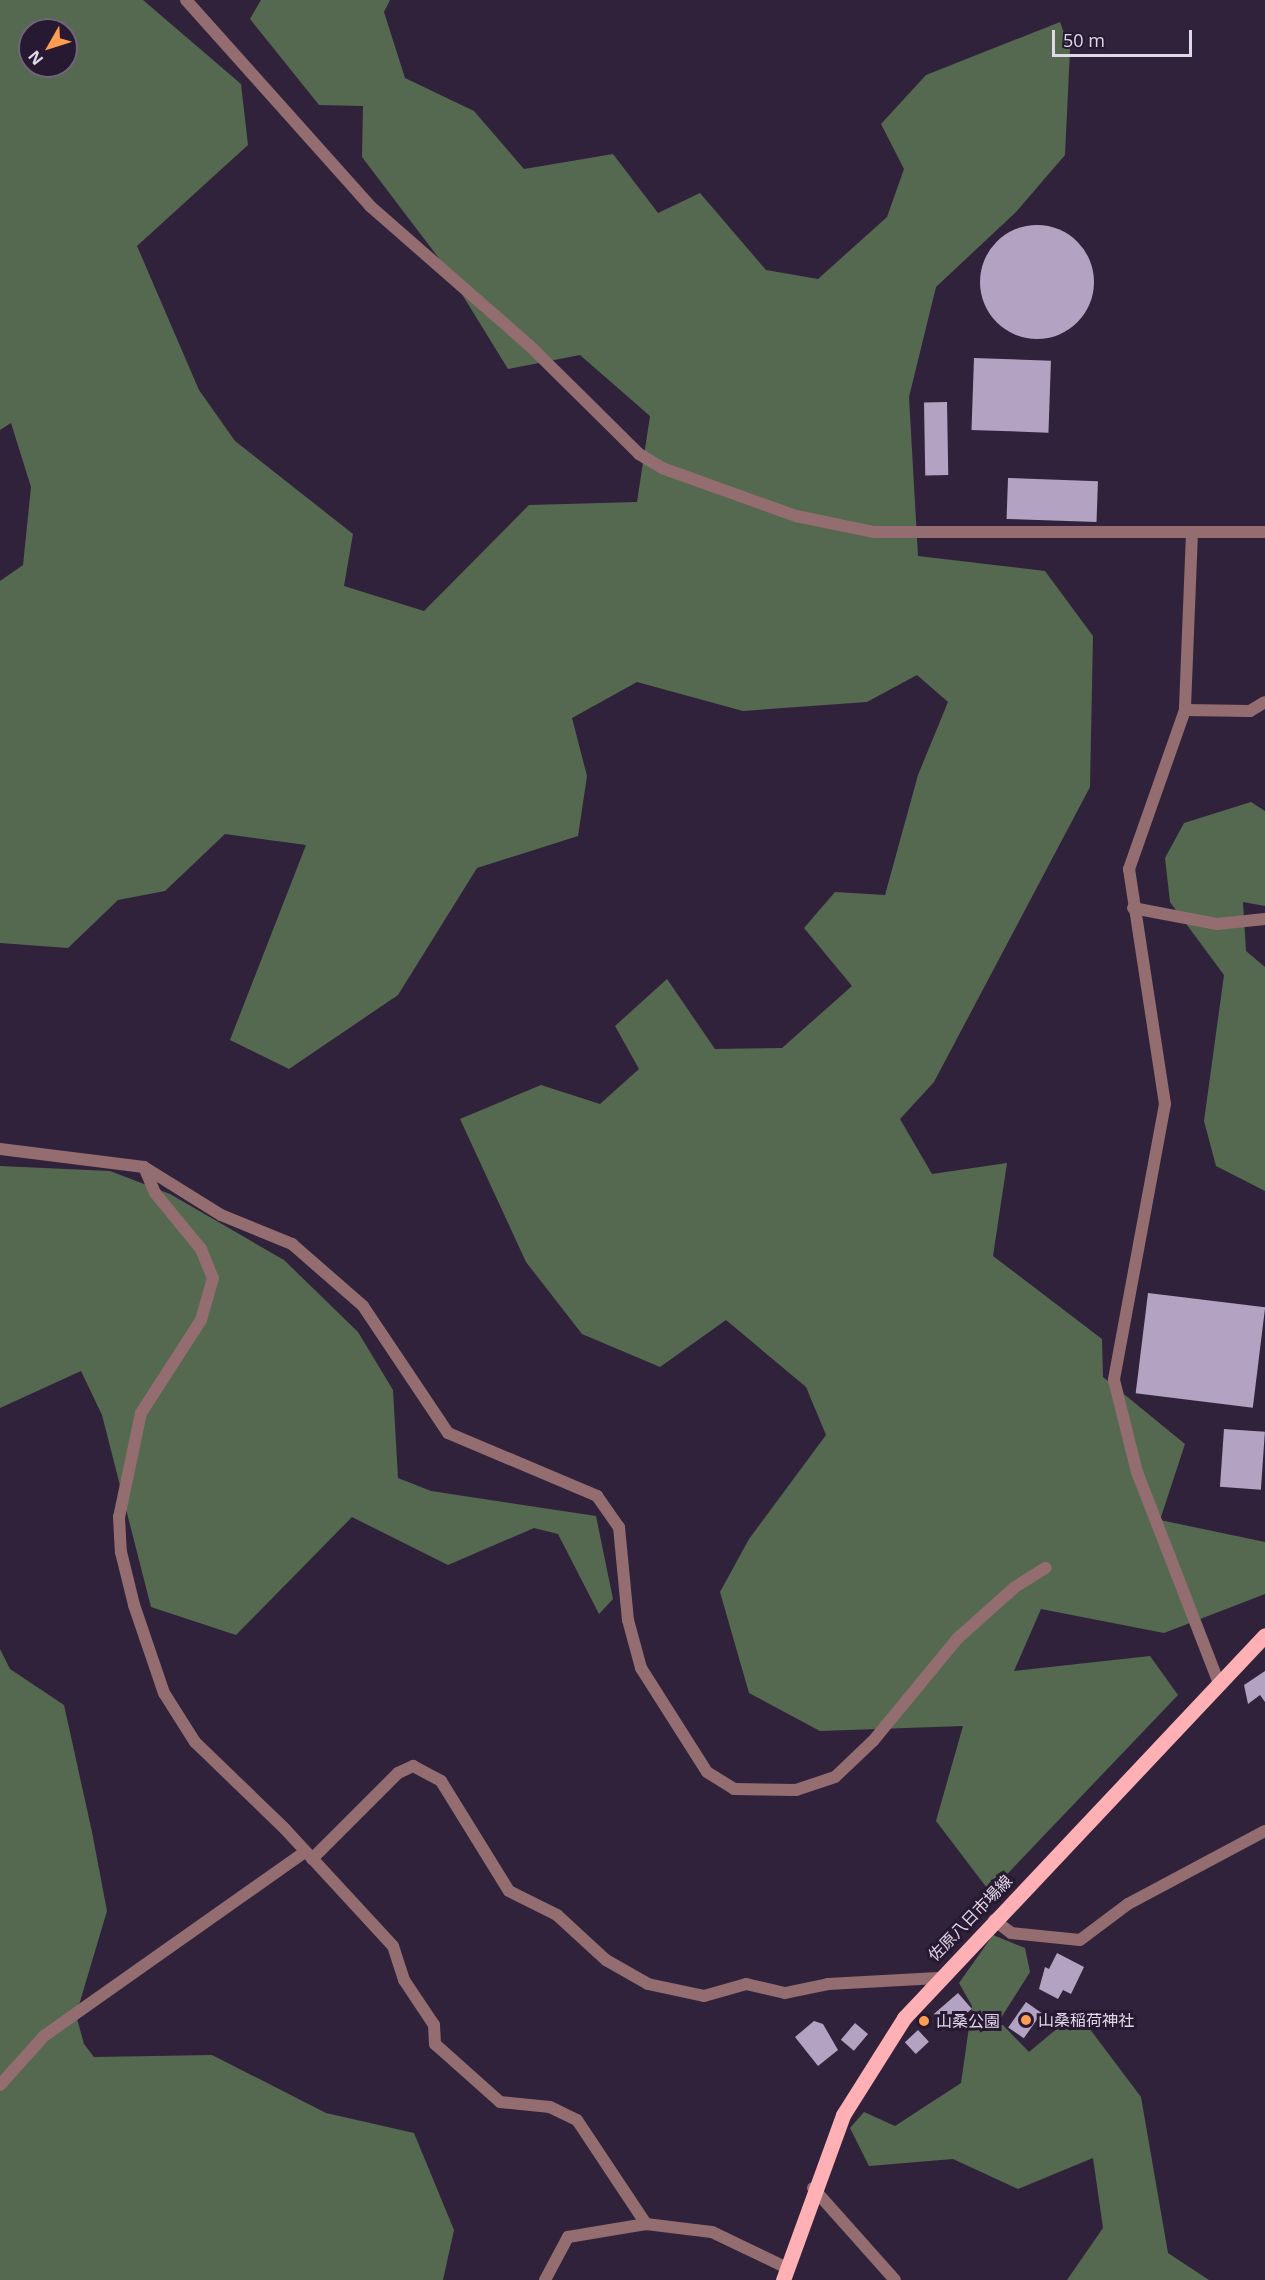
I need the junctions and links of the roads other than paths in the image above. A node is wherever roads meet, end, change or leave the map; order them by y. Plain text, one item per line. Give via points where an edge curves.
1 (186, 0) edge
2 (1265, 532) edge
3 (1192, 533) junction
4 (1265, 702) edge
5 (1185, 710) junction
6 (1133, 908) junction
7 (1265, 919) edge
8 (0, 1149) edge
9 (144, 1167) junction
10 (1046, 1568) dead end
11 (1265, 1635) edge
12 (1218, 1681) junction
13 (1265, 1831) edge
14 (308, 1856) junction
15 (994, 1920) junction
16 (938, 1978) junction
17 (0, 2085) edge
18 (813, 2188) junction
19 (646, 2224) junction
20 (785, 2274) edge
21 (545, 2280) edge
22 (895, 2280) edge

1 - 3 street via 370,206 529,345 639,454 662,468 796,516 874,532
2 - 3 street
3 - 5 street
4 - 5 street via 1250,711
5 - 6 street via 1130,869
6 - 7 street via 1217,924
6 - 12 street via 1165,1104 1114,1380 1137,1472
8 - 9 street
9 - 10 street via 221,1215 292,1244 348,1290 380,1327 448,1433 581,1488 609,1509 619,1527 628,1620 641,1668 707,1772 734,1789 796,1790 835,1777 873,1741 958,1638 1015,1587
9 - 14 street via 155,1194 201,1249 213,1278 201,1320 141,1413 119,1517 120,1552 164,1693 195,1742
11 - 12 main road, 佐原八日市場線
12 - 15 main road, 佐原八日市場線
13 - 15 street via 1128,1904 1080,1940 1011,1933
14 - 16 street via 398,1773 413,1766 441,1781 509,1891 557,1915 606,1960 648,1984 704,1996 746,1984 785,1993 828,1984
14 - 17 street via 44,2036
14 - 19 street via 393,1946 404,1980 434,2025 435,2044 500,2102 550,2107 577,2120
15 - 16 main road, 佐原八日市場線
16 - 18 main road, 佐原八日市場線 via 873,2062 843,2115
18 - 20 main road, 佐原八日市場線
18 - 22 street
19 - 20 street via 712,2232
19 - 21 street via 568,2237

